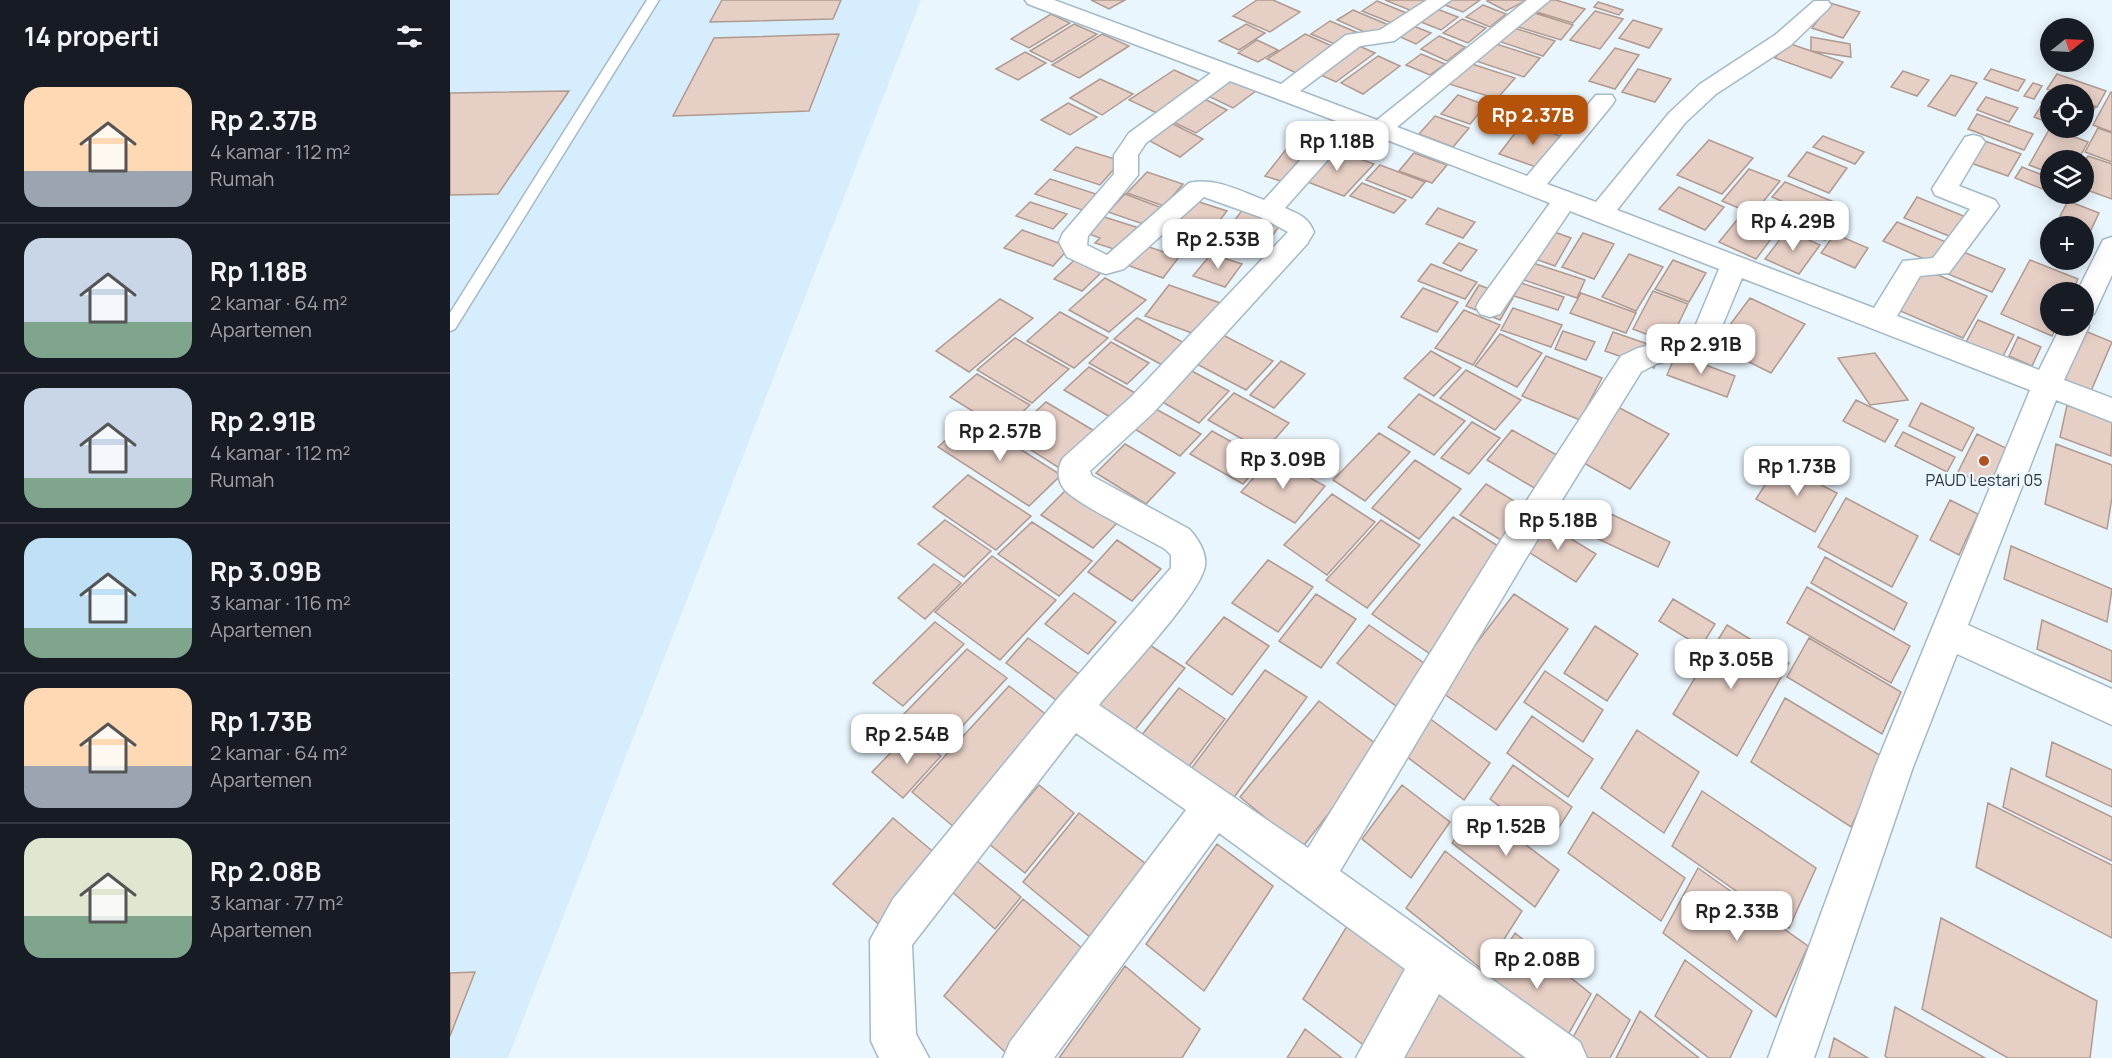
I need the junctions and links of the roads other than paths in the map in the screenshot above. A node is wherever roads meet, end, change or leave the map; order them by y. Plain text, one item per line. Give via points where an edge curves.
1 (653, 0) edge
2 (1441, 0) edge
3 (1540, 0) edge
4 (1038, 1) edge
5 (1821, 5) dead end
6 (1227, 72) junction
7 (1284, 93) junction
8 (1604, 100) dead end
9 (1352, 118) junction
10 (1380, 129) junction
11 (1973, 142) dead end
12 (1531, 187) junction
13 (1565, 200) junction
14 (1269, 211) junction
15 (1601, 213) junction
16 (2112, 246) edge
17 (1734, 265) junction
18 (2094, 286) edge
19 (1490, 307) dead end
20 (1880, 321) junction
21 (450, 325) edge
22 (2070, 336) edge
23 (2048, 385) junction
24 (2112, 410) edge
25 (1948, 633) junction
26 (2112, 706) edge
27 (1072, 709) junction
28 (1214, 806) junction
29 (1313, 878) junction
30 (1432, 963) junction
31 (906, 1058) edge
32 (1026, 1058) edge
33 (1380, 1058) edge
34 (1564, 1058) edge
35 (1791, 1058) edge

1 - 21 lane
2 - 7 street via 1386,36 1354,40
3 - 10 street
4 - 6 street
5 - 15 street via 1783,40 1692,103
6 - 7 street
6 - 14 street via 1137,138 1126,155 1126,175 1076,233 1074,247 1106,265 1115,263 1198,189 1211,189
7 - 9 street
8 - 12 street
9 - 10 street
9 - 14 street
10 - 12 street
11 - 20 street via 1944,189 1986,206 1940,267 1912,267
12 - 13 street
13 - 15 street
13 - 19 street
14 - 27 street via 1298,224 1298,238 1142,405 1074,467 1075,479 1081,485 1177,539 1190,561 1183,579
15 - 17 street
16 - 18 street
17 - 20 street
17 - 29 street via 1703,341 1642,356 1631,364
20 - 23 street
22 - 23 street
23 - 24 street
23 - 25 street
25 - 26 street
25 - 35 street via 1894,767
27 - 28 street
27 - 31 street via 891,940 894,1041
28 - 29 street
28 - 32 street
29 - 30 street
30 - 33 street
30 - 34 street

